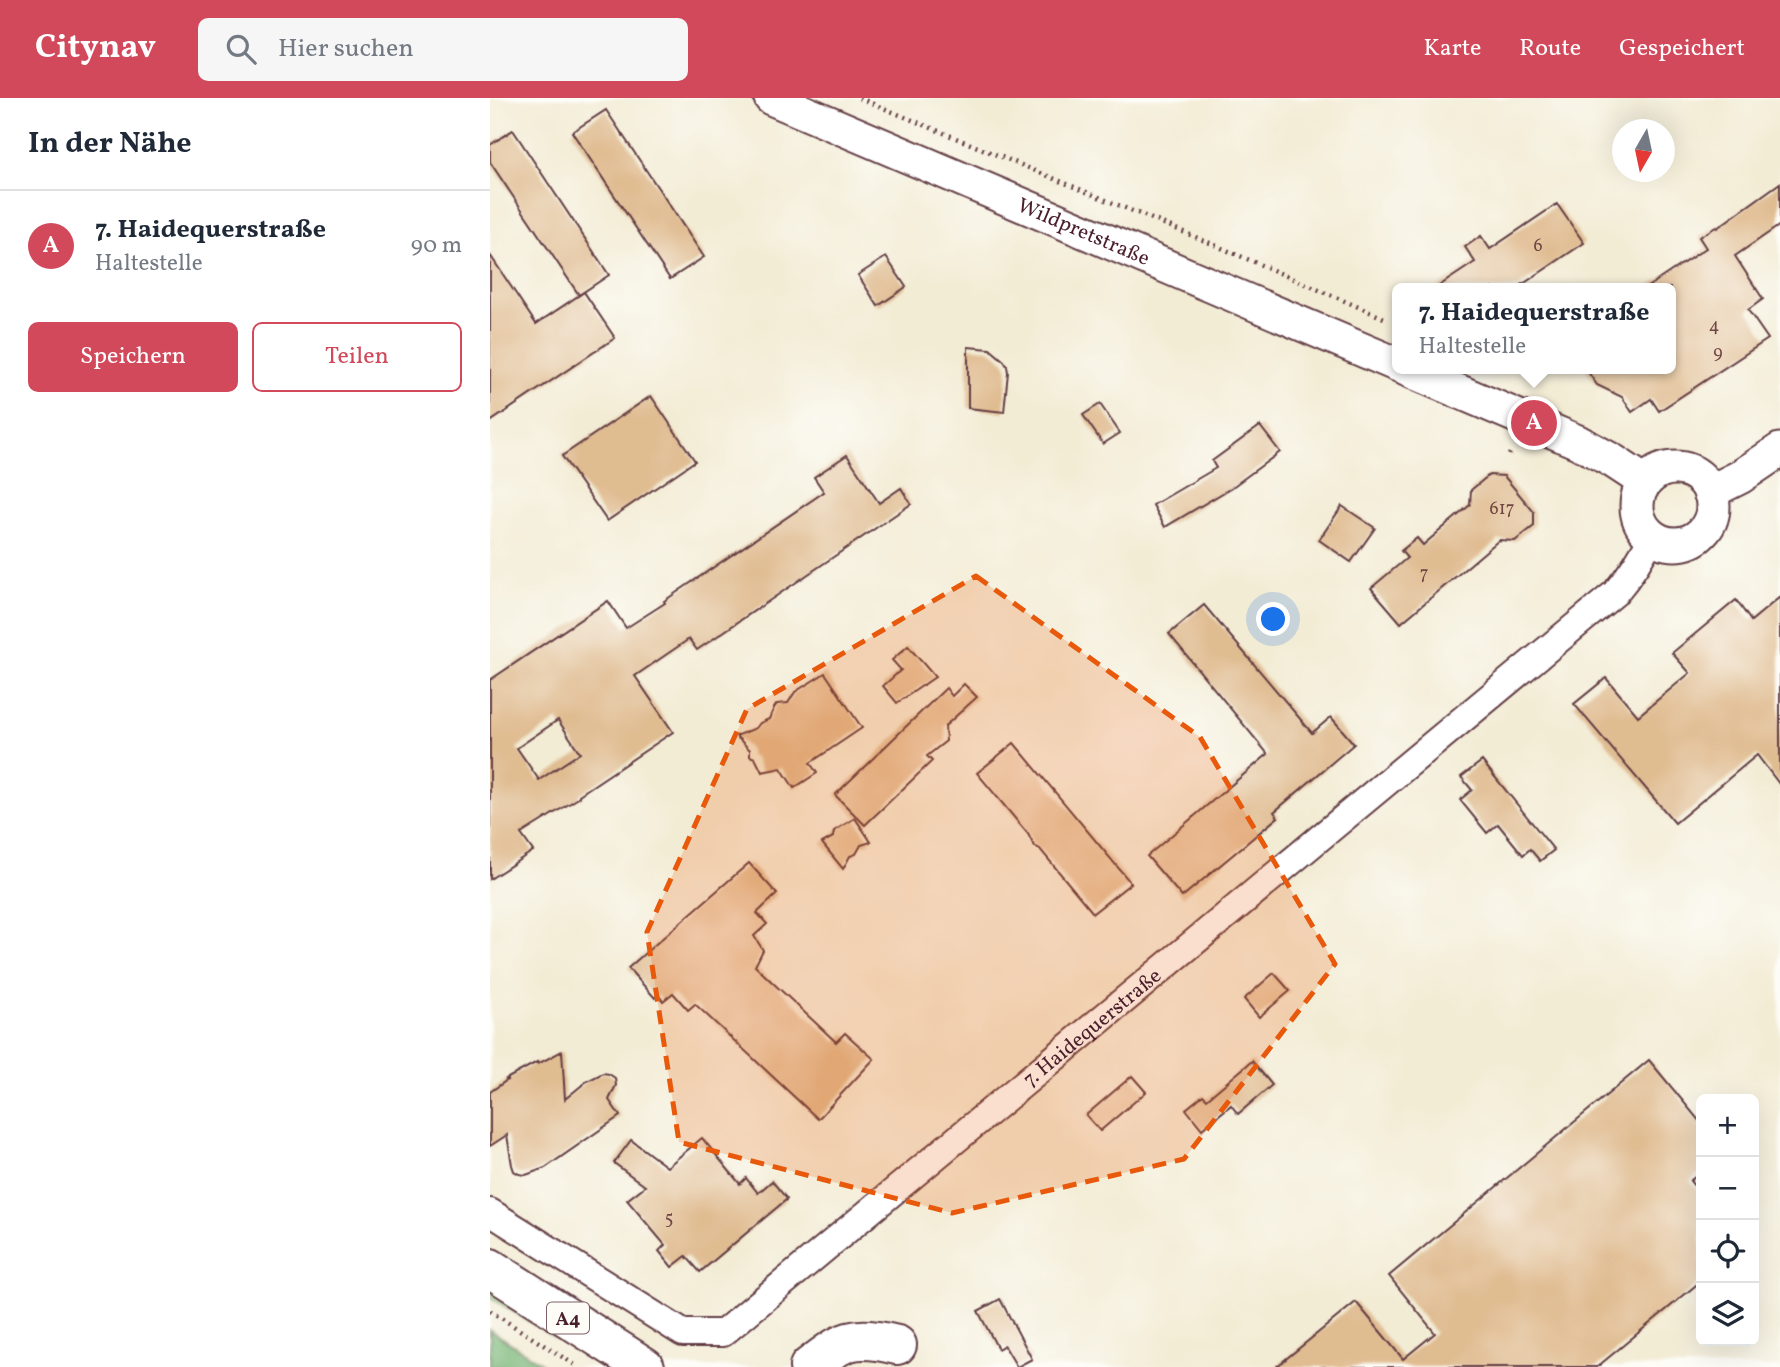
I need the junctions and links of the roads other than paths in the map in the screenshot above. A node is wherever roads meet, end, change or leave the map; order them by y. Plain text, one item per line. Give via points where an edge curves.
1 (771, 98) edge
2 (1392, 362) edge
3 (1418, 374) edge
4 (1780, 450) edge
5 (1645, 482) junction
6 (1710, 492) junction
7 (1652, 536) junction
8 (490, 1212) edge
9 (490, 1268) edge
10 (897, 1345) dead end
11 (645, 1367) edge
12 (809, 1367) edge

1 - 2 main road, Wildpretstraße
3 - 5 main road via 1588,447
4 - 6 main road
5 - 6 main road via 1655,473 1684,469 1696,474
5 - 7 main road via 1637,507 1639,520
6 - 7 main road via 1713,508 1701,533 1677,544
7 - 8 street, 7. Haidequerstraße via 1615,593 723,1333 684,1333
9 - 11 highway, A4
10 - 12 highway via 853,1340

